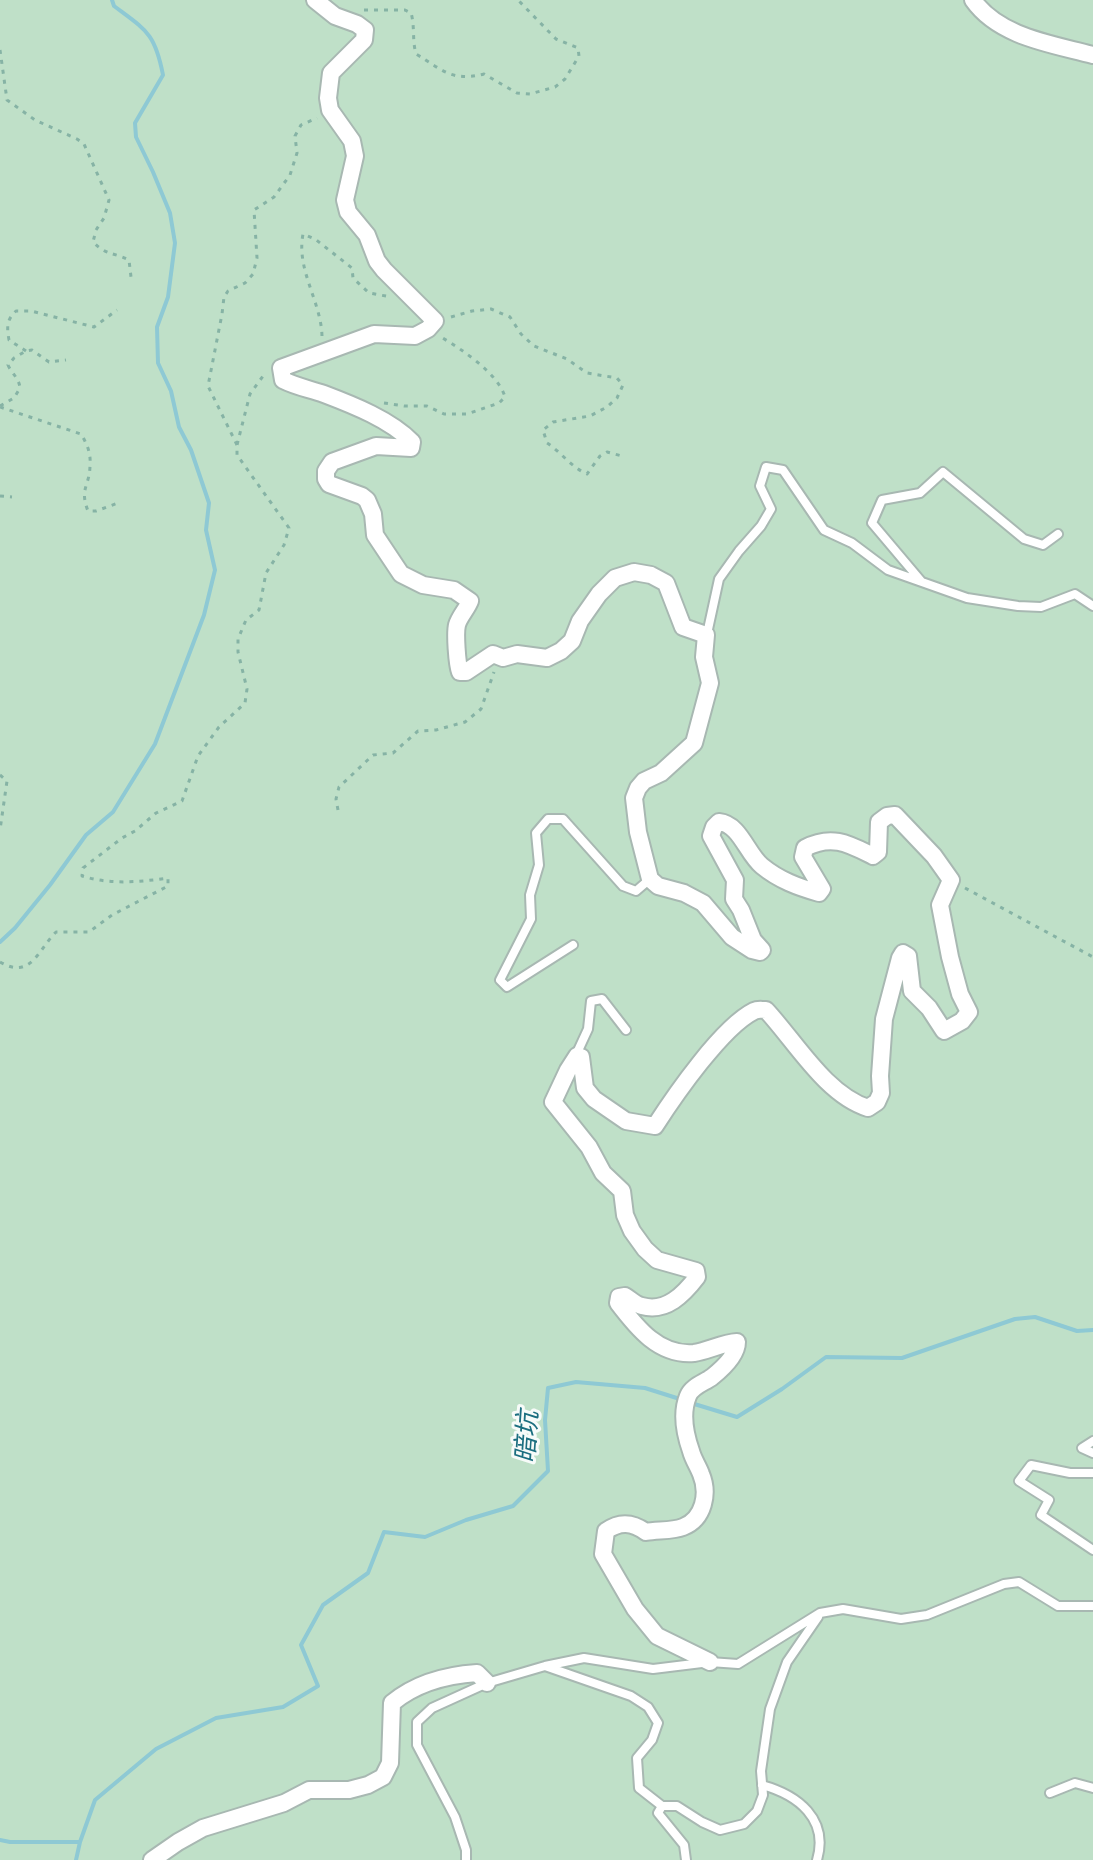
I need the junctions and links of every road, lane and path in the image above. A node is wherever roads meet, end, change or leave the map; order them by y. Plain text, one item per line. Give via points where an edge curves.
1 (315, 0) edge
2 (518, 0) edge
3 (973, 0) edge
4 (358, 10) dead end
5 (0, 50) edge
6 (1093, 55) edge
7 (330, 110) junction
8 (131, 277) dead end
9 (404, 290) junction
10 (117, 310) dead end
11 (432, 325) junction
12 (26, 351) junction
13 (320, 354) junction
14 (66, 360) dead end
15 (281, 368) junction
16 (375, 399) dead end
17 (0, 406) edge
18 (237, 445) junction
19 (622, 456) dead end
20 (0, 496) edge
21 (12, 497) dead end
22 (118, 503) dead end
23 (1058, 534) dead end
24 (922, 581) junction
25 (1093, 606) edge
26 (706, 635) junction
27 (503, 658) junction
28 (0, 775) edge
29 (338, 810) dead end
30 (0, 829) edge
31 (650, 879) junction
32 (951, 880) junction
33 (573, 945) dead end
34 (1093, 957) edge
35 (0, 962) edge
36 (626, 1030) dead end
37 (568, 1070) junction
38 (1093, 1441) edge
39 (1093, 1453) edge
40 (1093, 1473) edge
41 (1093, 1550) edge
42 (1093, 1606) edge
43 (820, 1613) junction
44 (710, 1662) junction
45 (545, 1666) junction
46 (487, 1683) junction
47 (762, 1785) junction
48 (1093, 1788) edge
49 (1050, 1793) dead end
50 (662, 1806) junction
51 (152, 1860) edge
52 (466, 1860) edge
53 (686, 1860) edge
54 (817, 1860) edge

1 - 7 street via 365,30 364,40 331,73
2 - 4 path via 556,39 578,48 579,56 565,79 530,94 517,93 484,74 454,76 416,54 413,20 405,10
3 - 6 street via 981,12 1025,37
5 - 8 path via 7,100 84,144 109,200 93,242 104,253 129,260
7 - 9 street via 352,141 355,156 345,200 348,212 367,235 377,261
7 - 18 path via 301,125 290,175 274,197 254,210 253,274 224,297 208,386
9 - 11 street
9 - 13 path via 391,297 369,293 353,278 352,268 303,234 300,249 322,332
10 - 12 path via 94,327 16,311 9,317 9,340
11 - 13 street via 415,336 374,334
11 - 16 path via 470,355 505,397 467,414
11 - 19 path via 491,309 510,317 534,346 587,373 617,378 623,385 607,407 590,416 553,422 543,430 547,443 587,474 607,452
12 - 14 path via 49,362
12 - 17 path via 8,365 20,388
13 - 15 street
15 - 18 path via 263,376 250,394
15 - 27 street via 283,380 364,410 412,442 411,448 376,446 332,462 326,479 367,500 375,535 401,574 423,585 454,590 470,601 457,623 460,672 493,654
17 - 22 path via 81,434 91,468 83,495 88,511
18 - 35 path via 242,463 289,528 266,573 259,610 246,620 238,639 245,703 198,756 182,801 156,813 83,868 82,876 92,879 131,883 168,878 168,886 89,932 56,932 34,962 19,968
20 - 21 path
23 - 24 lane via 1043,545 1024,539 943,472 920,493 882,500 872,523
24 - 25 lane via 967,598 1018,606 1041,607 1075,594
24 - 26 lane via 888,570 824,530 783,470 766,467 760,486 771,509 719,579
26 - 27 street via 683,627 666,583 634,572 615,578 599,594 561,651 547,658
26 - 31 street via 710,683 694,743 644,781 634,798
27 - 29 path via 481,709 465,722 418,731 393,753 373,755 339,787
28 - 30 path via 7,781
31 - 32 street via 703,903 732,937 760,952 734,899 735,880 711,836 719,822 735,830 761,865 784,881 819,893 822,889 803,857 805,848 837,841 873,856 878,852 879,822 895,815
31 - 33 lane via 636,891 623,886 563,819 548,819 536,833 539,865 530,895 531,919 500,980 507,987
32 - 34 path
32 - 37 street via 940,905 969,1012 944,1031 912,991 908,956 903,953 884,1019 881,1093 868,1108 830,1084 766,1010 756,1010 730,1029 655,1126 626,1121 594,1099 585,1088 581,1057
36 - 37 lane via 602,999 591,1001 588,1029
37 - 44 street via 553,1102 622,1191 632,1231 657,1260 696,1271 697,1277 676,1300 641,1306 625,1296 618,1303 652,1342 678,1353 737,1342 726,1364 689,1393 685,1409 691,1454 703,1477 704,1507 683,1527 646,1532 636,1524 615,1524 606,1531 603,1554 657,1636
38 - 39 lane via 1082,1448
40 - 41 lane via 1031,1465 1019,1481 1049,1500 1041,1515
42 - 43 lane via 1058,1606 1019,1582 927,1615 901,1619 843,1609
43 - 44 lane via 738,1664
43 - 47 lane via 787,1662 770,1709
44 - 45 lane via 653,1669 584,1658
45 - 46 lane
45 - 50 lane via 648,1707 658,1723 637,1758 639,1788
46 - 51 street via 477,1673 455,1674 406,1691 392,1703 390,1763 383,1777 368,1785 309,1790 203,1828
46 - 52 lane via 432,1708 417,1722 417,1745 455,1817
47 - 50 lane via 757,1811 744,1824 720,1830 677,1806
47 - 54 lane via 793,1798 811,1813 819,1831
48 - 49 lane via 1075,1783
50 - 53 lane via 658,1813 684,1845

